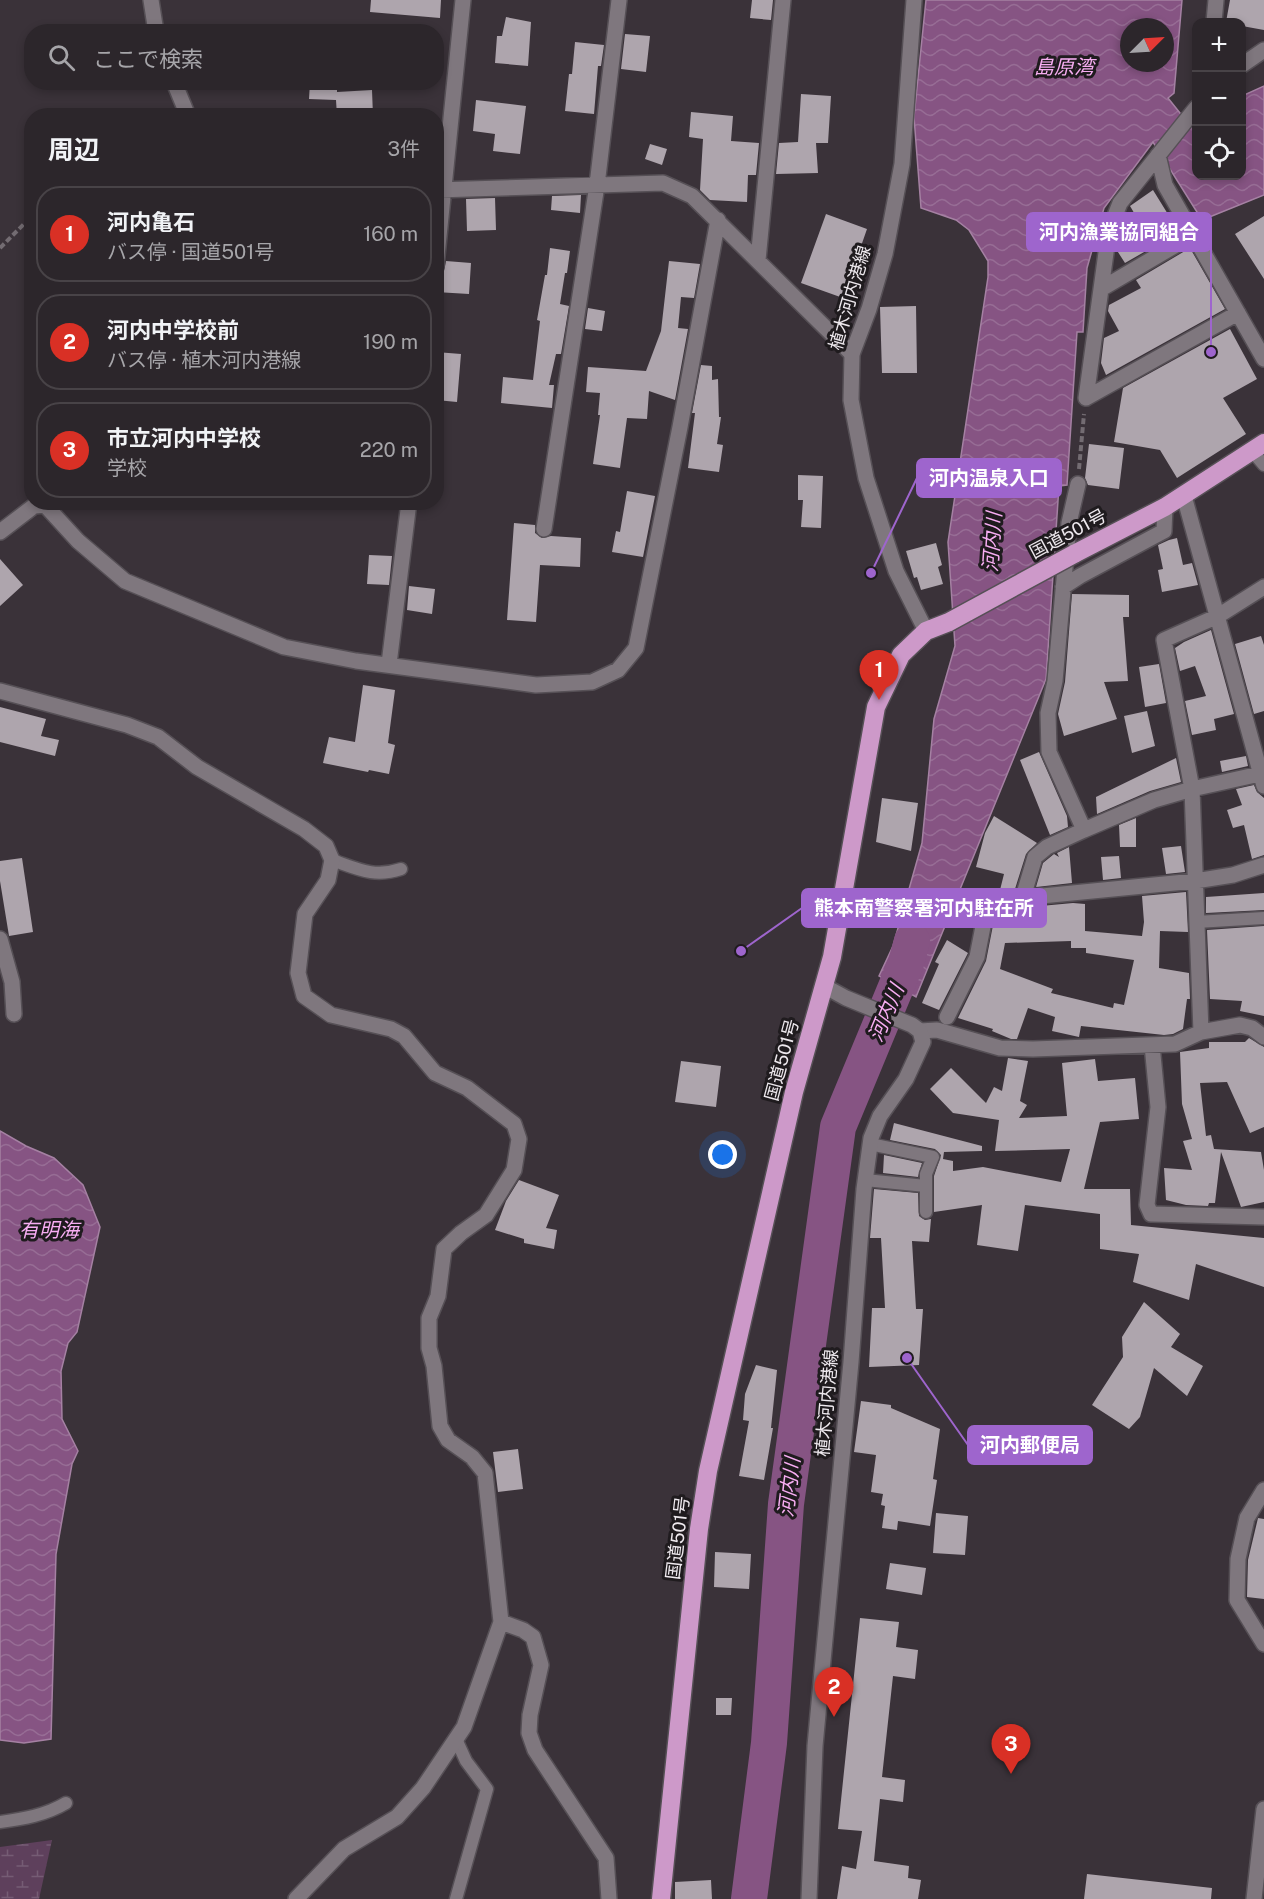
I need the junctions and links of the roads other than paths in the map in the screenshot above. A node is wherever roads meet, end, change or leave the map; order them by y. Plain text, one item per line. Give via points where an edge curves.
1 (151, 0) edge
2 (463, 0) edge
3 (619, 0) edge
4 (783, 0) edge
5 (914, 0) edge
6 (1216, 0) edge
7 (1214, 18) edge
8 (155, 24) edge
9 (1264, 50) edge
10 (1246, 62) edge
11 (177, 90) edge
12 (185, 108) edge
13 (1192, 114) edge
14 (1158, 155) junction
15 (444, 164) edge
16 (597, 184) junction
17 (444, 190) edge
18 (718, 220) junction
19 (1193, 235) junction
20 (758, 260) junction
21 (1101, 289) junction
22 (1238, 313) junction
23 (852, 354) junction
24 (1264, 359) edge
25 (1260, 453) edge
26 (1078, 484) road end
27 (1184, 495) junction
28 (1165, 507) junction
29 (29, 510) edge
30 (50, 510) edge
31 (408, 510) edge
32 (544, 529) dead end
33 (0, 532) edge
34 (1063, 587) junction
35 (1264, 587) edge
36 (1218, 616) junction
37 (926, 632) junction
38 (389, 664) junction
39 (0, 691) edge
40 (1263, 778) edge
41 (1192, 789) junction
42 (1084, 830) junction
43 (332, 860) junction
44 (1264, 865) edge
45 (401, 869) dead end
46 (1195, 881) junction
47 (1023, 897) junction
48 (1264, 918) edge
49 (1196, 922) junction
50 (0, 939) edge
51 (824, 986) junction
52 (14, 1014) dead end
53 (947, 1017) dead end
54 (916, 1028) junction
55 (1201, 1032) junction
56 (1264, 1036) edge
57 (1152, 1045) junction
58 (870, 1144) junction
59 (865, 1180) junction
60 (926, 1186) junction
61 (926, 1212) dead end
62 (1264, 1217) edge
63 (1264, 1490) edge
64 (501, 1622) junction
65 (1264, 1644) edge
66 (456, 1739) junction
67 (66, 1803) dead end
68 (1264, 1809) edge
69 (0, 1822) edge
70 (296, 1899) edge
71 (456, 1899) edge
72 (609, 1899) edge
73 (661, 1899) edge
74 (809, 1899) edge
75 (1254, 1899) edge

1 - 8 street
2 - 15 street
3 - 16 street
4 - 20 street
5 - 23 street, 植木河内港線 via 902,164 885,254
6 - 7 street
9 - 10 street
11 - 12 street
13 - 14 street
14 - 19 street via 1165,185
14 - 21 street via 1120,203 1109,231
16 - 17 street
16 - 18 street via 663,183 692,196
16 - 32 street
18 - 20 street
18 - 38 street via 636,648 618,670 592,682 536,685
19 - 21 street
19 - 22 street
20 - 23 street
21 - 22 street via 1086,398
22 - 24 street
23 - 37 street, 植木河内港線 via 851,400 866,478 896,572
25 - 27 highway, 国道501号
26 - 34 street via 1069,523
27 - 28 highway, 国道501号
27 - 36 street
28 - 34 street via 1164,531
28 - 37 highway, 国道501号, bridge
29 - 33 street
30 - 38 street via 78,541 125,581 284,646 356,662
31 - 38 street
34 - 42 street via 1048,713 1049,752
35 - 36 street
36 - 40 street
36 - 41 street via 1164,640
37 - 51 highway, 国道501号 via 901,655 876,707
39 - 43 street via 158,737 197,767 304,829 326,846
40 - 41 street
41 - 42 street via 1154,800
41 - 46 street
42 - 47 street via 1035,857
43 - 45 lane via 369,873 387,874
43 - 64 street via 328,880 305,914 297,973 304,996 331,1015 391,1029 404,1036 435,1073 466,1088 514,1124 519,1139 514,1170 486,1215 444,1249 438,1296 429,1318 429,1348 440,1426 448,1440 472,1456 484,1473
44 - 46 street
46 - 47 street
46 - 49 street
47 - 53 street via 990,901 977,957
48 - 49 lane
49 - 55 street
50 - 52 street via 12,982
51 - 54 street
51 - 73 highway, 国道501号 via 794,1092 708,1471
54 - 57 street via 1000,1048
54 - 58 street, 植木河内港線 via 923,1042 906,1079 880,1116
55 - 56 street via 1240,1025
55 - 57 street via 1175,1044
57 - 62 street via 1158,1107 1147,1205 1151,1214
58 - 59 street, 植木河内港線
58 - 60 lane via 933,1157
59 - 60 lane
59 - 74 street, 植木河内港線 via 815,1746
60 - 61 lane
63 - 65 street via 1247,1518 1238,1559 1237,1600
64 - 66 street via 464,1727
64 - 72 street via 533,1637 542,1665 529,1733 535,1749 606,1858
66 - 70 street via 423,1788 397,1817 344,1849
66 - 71 lane via 466,1761 487,1789
67 - 69 lane via 21,1820
68 - 75 street

